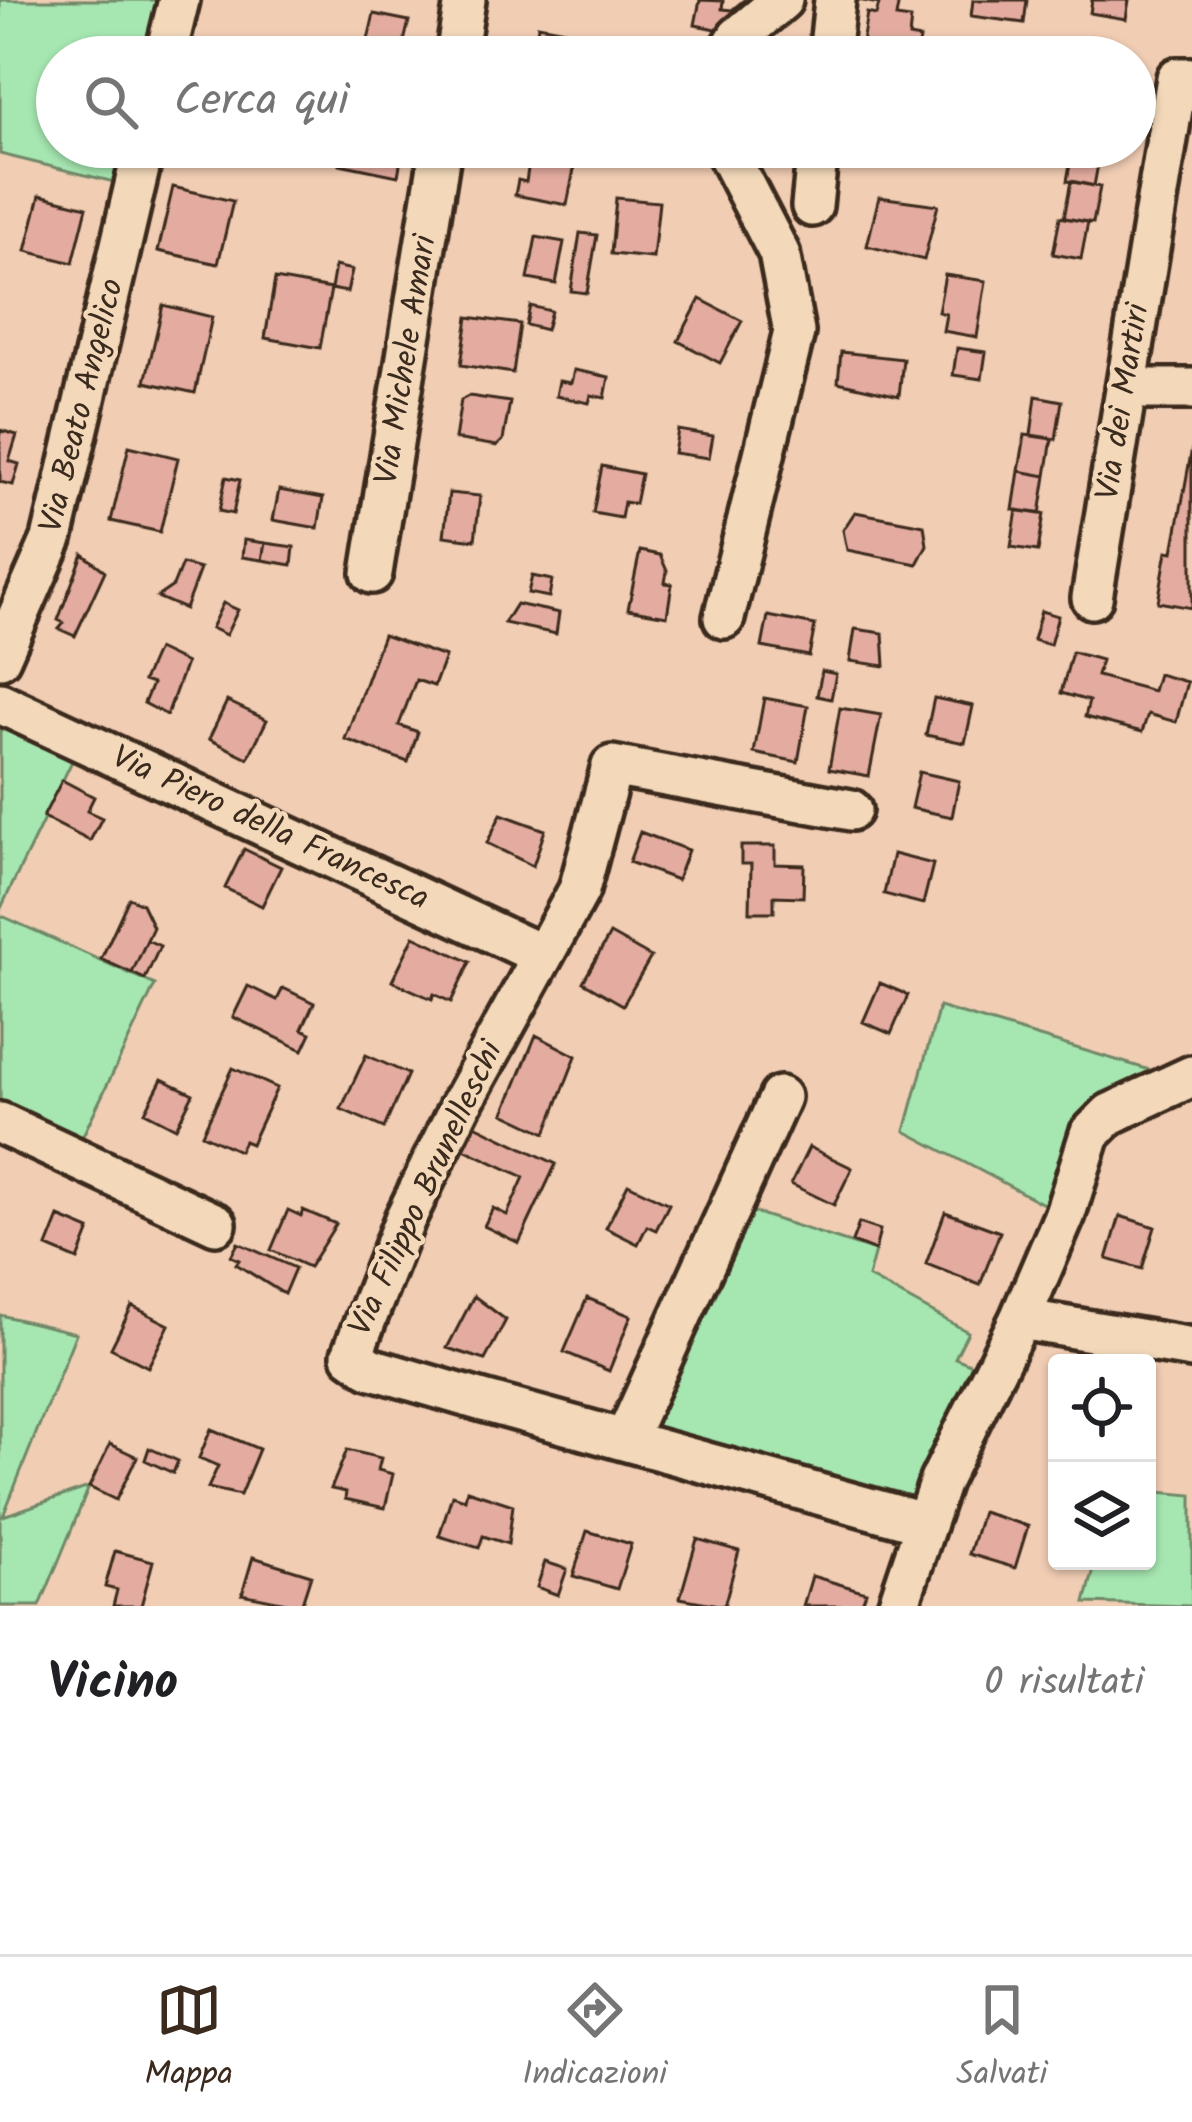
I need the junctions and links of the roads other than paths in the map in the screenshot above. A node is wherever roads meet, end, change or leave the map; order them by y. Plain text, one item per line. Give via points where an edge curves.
1 (179, 0) edge
2 (465, 0) edge
3 (782, 0) edge
4 (835, 0) edge
5 (171, 36) edge
6 (459, 36) edge
7 (739, 36) edge
8 (831, 36) edge
9 (1192, 78) edge
10 (139, 168) edge
11 (438, 168) edge
12 (735, 168) edge
13 (816, 168) edge
14 (812, 206) dead end
15 (1192, 388) edge
16 (1126, 389) junction
17 (372, 573) dead end
18 (1092, 598) dead end
19 (724, 618) dead end
20 (0, 658) edge
21 (0, 703) edge
22 (851, 810) dead end
23 (539, 954) junction
24 (1192, 1076) edge
25 (780, 1097) dead end
26 (0, 1123) edge
27 (216, 1224) dead end
28 (1020, 1319) junction
29 (1192, 1348) edge
30 (625, 1440) junction
31 (923, 1523) junction
32 (898, 1606) edge

1 - 5 street
2 - 6 street
3 - 7 street
4 - 8 street
9 - 16 street, Via dei Martiri via 1177,78
10 - 20 street, Via Beato Angelico via 52,539
11 - 17 street, Via Michele Amari
12 - 19 street via 783,264 794,332
13 - 14 street
15 - 16 street
16 - 18 street, Via dei Martiri
21 - 23 street, Via Piero della Francesca
22 - 23 street, Via Filippo Brunelleschi via 612,766 579,890
23 - 30 street, Via Filippo Brunelleschi via 405,1219 352,1355 370,1367
24 - 28 street via 1110,1114 1090,1133
25 - 30 street
26 - 27 street
28 - 29 street
28 - 31 street
30 - 31 street, Via Filippo Brunelleschi
31 - 32 street

